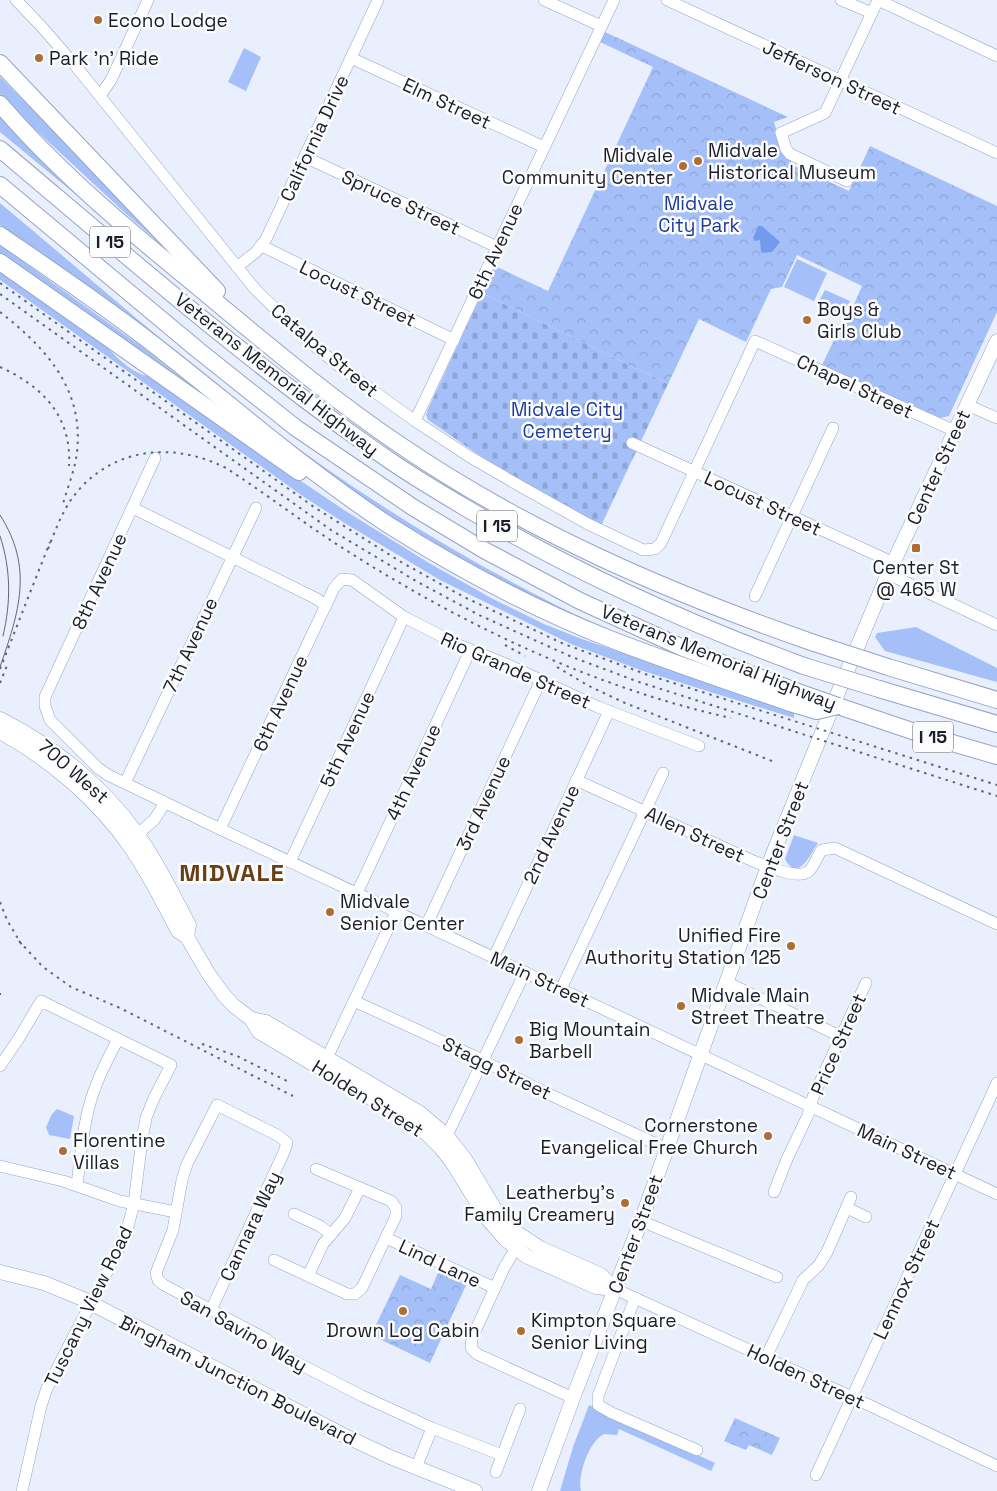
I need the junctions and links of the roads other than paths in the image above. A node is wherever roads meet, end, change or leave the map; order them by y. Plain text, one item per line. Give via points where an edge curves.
1 (16, 0) edge
2 (148, 0) edge
3 (378, 0) edge
4 (544, 0) edge
5 (614, 0) edge
6 (667, 0) edge
7 (841, 0) edge
8 (878, 0) edge
9 (872, 13) junction
10 (601, 26) junction
11 (997, 56) edge
12 (351, 58) junction
13 (1, 64) edge
14 (840, 81) junction
15 (100, 96) junction
16 (0, 104) edge
17 (544, 148) junction
18 (0, 149) edge
19 (997, 153) edge
20 (304, 157) junction
21 (846, 181) dead end
22 (0, 186) edge
23 (0, 234) edge
24 (262, 246) junction
25 (497, 247) junction
26 (0, 262) edge
27 (238, 267) junction
28 (454, 340) junction
29 (997, 341) edge
30 (306, 376) junction
31 (967, 405) junction
32 (997, 418) edge
33 (415, 421) junction
34 (834, 428) dead end
35 (955, 431) junction
36 (632, 443) dead end
37 (155, 458) dead end
38 (694, 471) junction
39 (133, 508) junction
40 (256, 508) dead end
41 (792, 516) junction
42 (232, 557) junction
43 (891, 568) junction
44 (466, 570) junction
45 (342, 579) joint
46 (755, 596) dead end
47 (326, 606) junction
48 (404, 617) junction
49 (997, 625) edge
50 (470, 651) junction
51 (541, 680) junction
52 (792, 697) junction
53 (997, 700) edge
54 (45, 706) joint
55 (609, 711) junction
56 (0, 718) edge
57 (997, 724) edge
58 (0, 732) edge
59 (699, 746) dead end
60 (997, 756) edge
61 (663, 774) dead end
62 (576, 780) junction
63 (125, 783) junction
64 (165, 803) junction
65 (645, 812) junction
66 (220, 829) junction
67 (133, 839) junction
68 (290, 862) junction
69 (768, 866) junction
70 (357, 893) junction
71 (396, 912) junction
72 (997, 924) edge
73 (426, 926) junction
74 (494, 957) junction
75 (525, 972) junction
76 (726, 982) junction
77 (866, 983) dead end
78 (562, 989) junction
79 (354, 1001) junction
80 (251, 1019) junction
81 (842, 1038) junction
82 (118, 1039) junction
83 (701, 1055) junction
84 (327, 1058) junction
85 (483, 1061) junction
86 (0, 1066) edge
87 (997, 1084) edge
88 (811, 1106) junction
89 (444, 1142) junction
90 (287, 1143) joint
91 (666, 1149) junction
92 (0, 1166) edge
93 (316, 1169) dead end
94 (955, 1174) junction
95 (77, 1185) junction
96 (360, 1188) junction
97 (774, 1192) dead end
98 (997, 1194) edge
99 (134, 1204) junction
100 (176, 1212) junction
101 (294, 1214) dead end
102 (866, 1216) dead end
103 (640, 1221) junction
104 (331, 1234) junction
105 (386, 1238) junction
106 (516, 1248) junction
107 (274, 1260) dead end
108 (0, 1272) edge
109 (308, 1276) junction
110 (777, 1277) dead end
111 (495, 1288) junction
112 (615, 1289) junction
113 (635, 1298) junction
114 (91, 1303) junction
115 (211, 1310) junction
116 (766, 1358) junction
117 (852, 1397) junction
118 (573, 1398) junction
119 (520, 1409) dead end
120 (432, 1428) junction
121 (697, 1450) dead end
122 (502, 1455) junction
123 (997, 1466) edge
124 (416, 1468) junction
125 (496, 1472) dead end
126 (816, 1475) dead end
127 (22, 1491) edge
128 (475, 1491) edge
129 (539, 1491) edge

1 - 15 street, Catalpa Street
2 - 15 street via 111,80
3 - 12 street, California Drive
4 - 10 street
5 - 10 street, 6th Avenue
6 - 14 street, Jefferson Street
7 - 9 street
8 - 9 street
8 - 11 street
9 - 14 street
10 - 17 street, 6th Avenue
12 - 17 street, Elm Street
12 - 20 street, California Drive
13 - 30 highway via 190,264
14 - 19 street, Jefferson Street
14 - 21 street via 825,113 781,133 790,154
15 - 27 street, Catalpa Street
16 - 30 highway via 18,126 113,215
17 - 25 street, 6th Avenue
18 - 57 highway, Veterans Memorial Highway / I 15, bridge via 220,335 291,390 391,461 500,528 557,559 695,623 804,666
20 - 24 street, California Drive
20 - 25 street, Spruce Street
22 - 52 highway, Veterans Memorial Highway / I 15 via 296,428 414,508 580,601
23 - 44 highway via 143,336 354,500
24 - 27 street, California Drive
24 - 28 street, Locust Street
25 - 28 street, 6th Avenue
26 - 44 highway via 348,504 408,542
27 - 33 street, Catalpa Street via 268,304 306,339
28 - 33 street, 6th Avenue
29 - 31 main road, Center Street
30 - 53 highway, bridge via 372,426 471,490 633,574 814,643
31 - 32 street
31 - 35 main road, Center Street
33 - 38 street, Catalpa Street via 551,504 644,550 655,549 661,543
34 - 41 street
35 - 38 street, Chapel Street via 755,341
35 - 43 main road, Center Street
36 - 38 street, Locust Street
37 - 39 street, 8th Avenue
38 - 41 street, Locust Street
39 - 42 street
39 - 54 street, 8th Avenue via 48,689
40 - 42 street, 7th Avenue
41 - 43 street, Locust Street
41 - 46 street
42 - 47 street
42 - 63 street, 7th Avenue
43 - 49 street, Locust Street
43 - 69 main road, Center Street
44 - 52 highway via 539,608 657,657
45 - 47 street, 6th Avenue
45 - 48 street, Rio Grande Street via 352,580
47 - 66 street, 6th Avenue
48 - 50 street, Rio Grande Street
48 - 68 street, 5th Avenue
50 - 51 street, Rio Grande Street
50 - 70 street, 4th Avenue
51 - 55 street, Rio Grande Street
51 - 73 street, 3rd Avenue
52 - 60 highway, Veterans Memorial Highway / I 15, bridge via 838,706
54 - 63 street, Main Street via 50,720 98,768
55 - 59 street, Rio Grande Street
55 - 62 street, 2nd Avenue
56 - 67 main road, 700 West via 73,766 99,790
58 - 67 main road, 700 West via 68,779
61 - 65 street
62 - 65 street, Allen Street
62 - 74 street, 2nd Avenue
63 - 64 street, Main Street
64 - 66 street, Main Street
64 - 67 street via 154,820
65 - 69 street, Allen Street
65 - 78 street
66 - 68 street, Main Street
67 - 80 main road, Holden Street via 161,874 189,925 187,937 208,974 233,1005
68 - 70 street, Main Street
69 - 72 street, Allen Street via 804,874 822,850 835,848
69 - 76 main road, Center Street
70 - 71 street, Main Street
71 - 73 street, Main Street
71 - 79 street
73 - 74 street, Main Street
74 - 75 street, Main Street
75 - 78 street, Main Street
75 - 85 street
76 - 81 street
76 - 83 main road, Center Street
77 - 81 street, Price Street
78 - 83 street, Main Street
79 - 84 street
79 - 85 street, Stagg Street
80 - 84 main road, Holden Street via 266,1022
80 - 89 main road, Holden Street via 259,1032
81 - 88 street, Price Street
82 - 86 street via 41,1001
82 - 95 street via 90,1100
82 - 99 street, Tuscany View Road via 170,1065 146,1118
83 - 88 street, Main Street
83 - 91 main road, Center Street
84 - 89 main road, Holden Street via 430,1121
85 - 89 street
85 - 91 street, Stagg Street
87 - 94 street, Lennox Street
88 - 94 street, Main Street
88 - 97 street, Price Street
89 - 106 main road, Holden Street via 452,1162 486,1217
89 - 112 main road, Holden Street via 465,1159 496,1211 514,1230 540,1248 600,1275
90 - 100 street, San Savino Way via 217,1105 185,1169
90 - 115 street, Cannara Way
91 - 103 main road, Center Street
92 - 95 street
93 - 96 street
94 - 98 street, Main Street
94 - 117 street, Lennox Street
95 - 99 street via 114,1200
96 - 104 street via 347,1215
96 - 105 street via 391,1201 396,1208 396,1216
99 - 100 street
99 - 114 street, Tuscany View Road via 125,1237
100 - 115 street, San Savino Way via 157,1278
101 - 104 street
102 - 116 street via 849,1203 823,1259 802,1280
103 - 110 street
103 - 112 main road, Center Street
104 - 109 street via 321,1247
105 - 109 street via 362,1288 355,1294 347,1294
105 - 111 street, Lind Lane
106 - 111 street
106 - 112 main road, Holden Street via 534,1260 596,1287
107 - 109 street
108 - 114 main road, Bingham Junction Boulevard via 44,1283
111 - 118 street via 472,1338 472,1350
112 - 113 street, Holden Street
112 - 118 main road, Center Street
113 - 116 street, Holden Street
113 - 121 street via 598,1396 598,1405
114 - 124 main road, Bingham Junction Boulevard via 333,1430
114 - 127 street, Tuscany View Road via 44,1397
115 - 120 street, San Savino Way via 269,1341 290,1358
116 - 117 street, Holden Street
117 - 123 street, Holden Street
117 - 126 street, Lennox Street
118 - 129 main road, Center Street
119 - 122 street
120 - 122 street, San Savino Way
120 - 124 street
122 - 125 street
124 - 128 main road, Bingham Junction Boulevard

